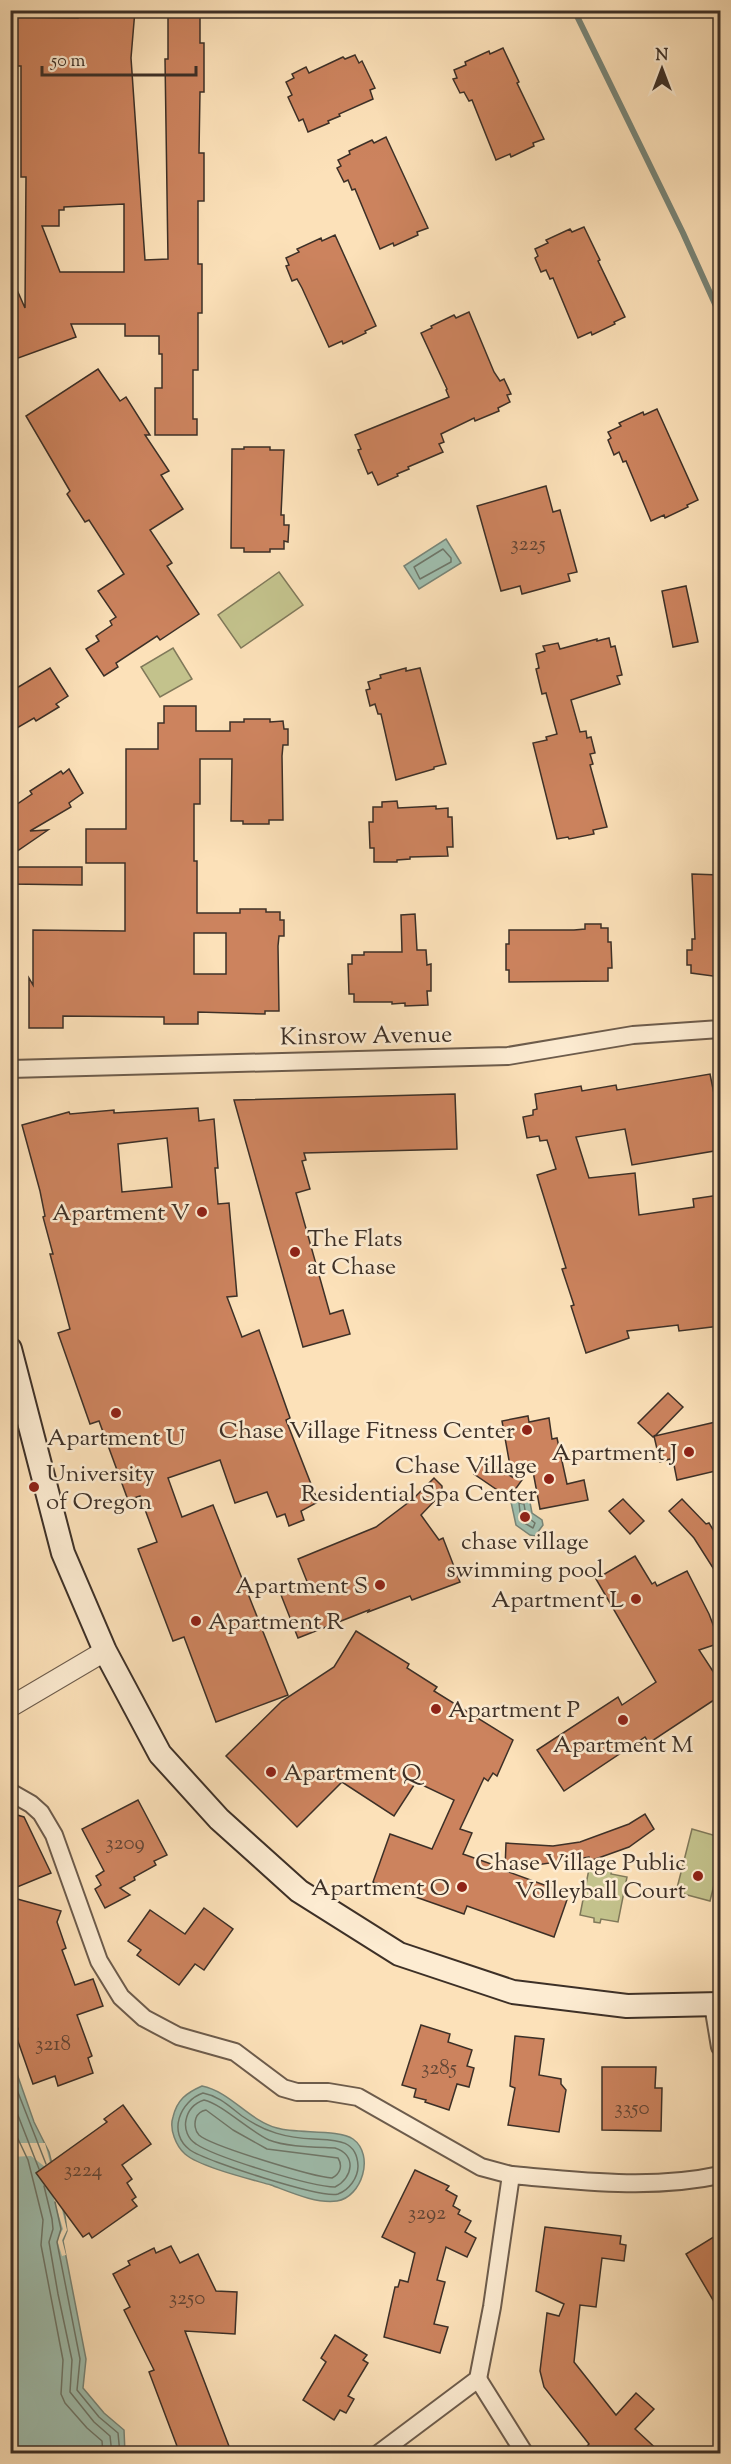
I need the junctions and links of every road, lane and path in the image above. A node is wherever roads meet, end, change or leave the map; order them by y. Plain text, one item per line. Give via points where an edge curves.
1 (720, 1029) edge
2 (10, 1069) edge
3 (10, 1349) edge
4 (105, 1651) junction
5 (10, 1707) edge
6 (10, 1792) edge
7 (717, 2005) edge
8 (720, 2047) edge
9 (511, 2175) junction
10 (720, 2175) edge
11 (478, 2379) junction
12 (378, 2454) edge
13 (525, 2454) edge

1 - 2 street, Kinsrow Avenue via 633,1035 508,1056
3 - 4 main road via 63,1553
4 - 5 street
4 - 7 main road via 160,1754 219,1819 299,1891 399,1954 513,1992 627,2006
6 - 9 street via 32,1804 48,1823 99,1961 121,1997 144,2018 178,2036 235,2052 283,2088 358,2097 481,2167
7 - 8 street
9 - 10 street via 635,2183
9 - 11 street
11 - 12 street
11 - 13 street

